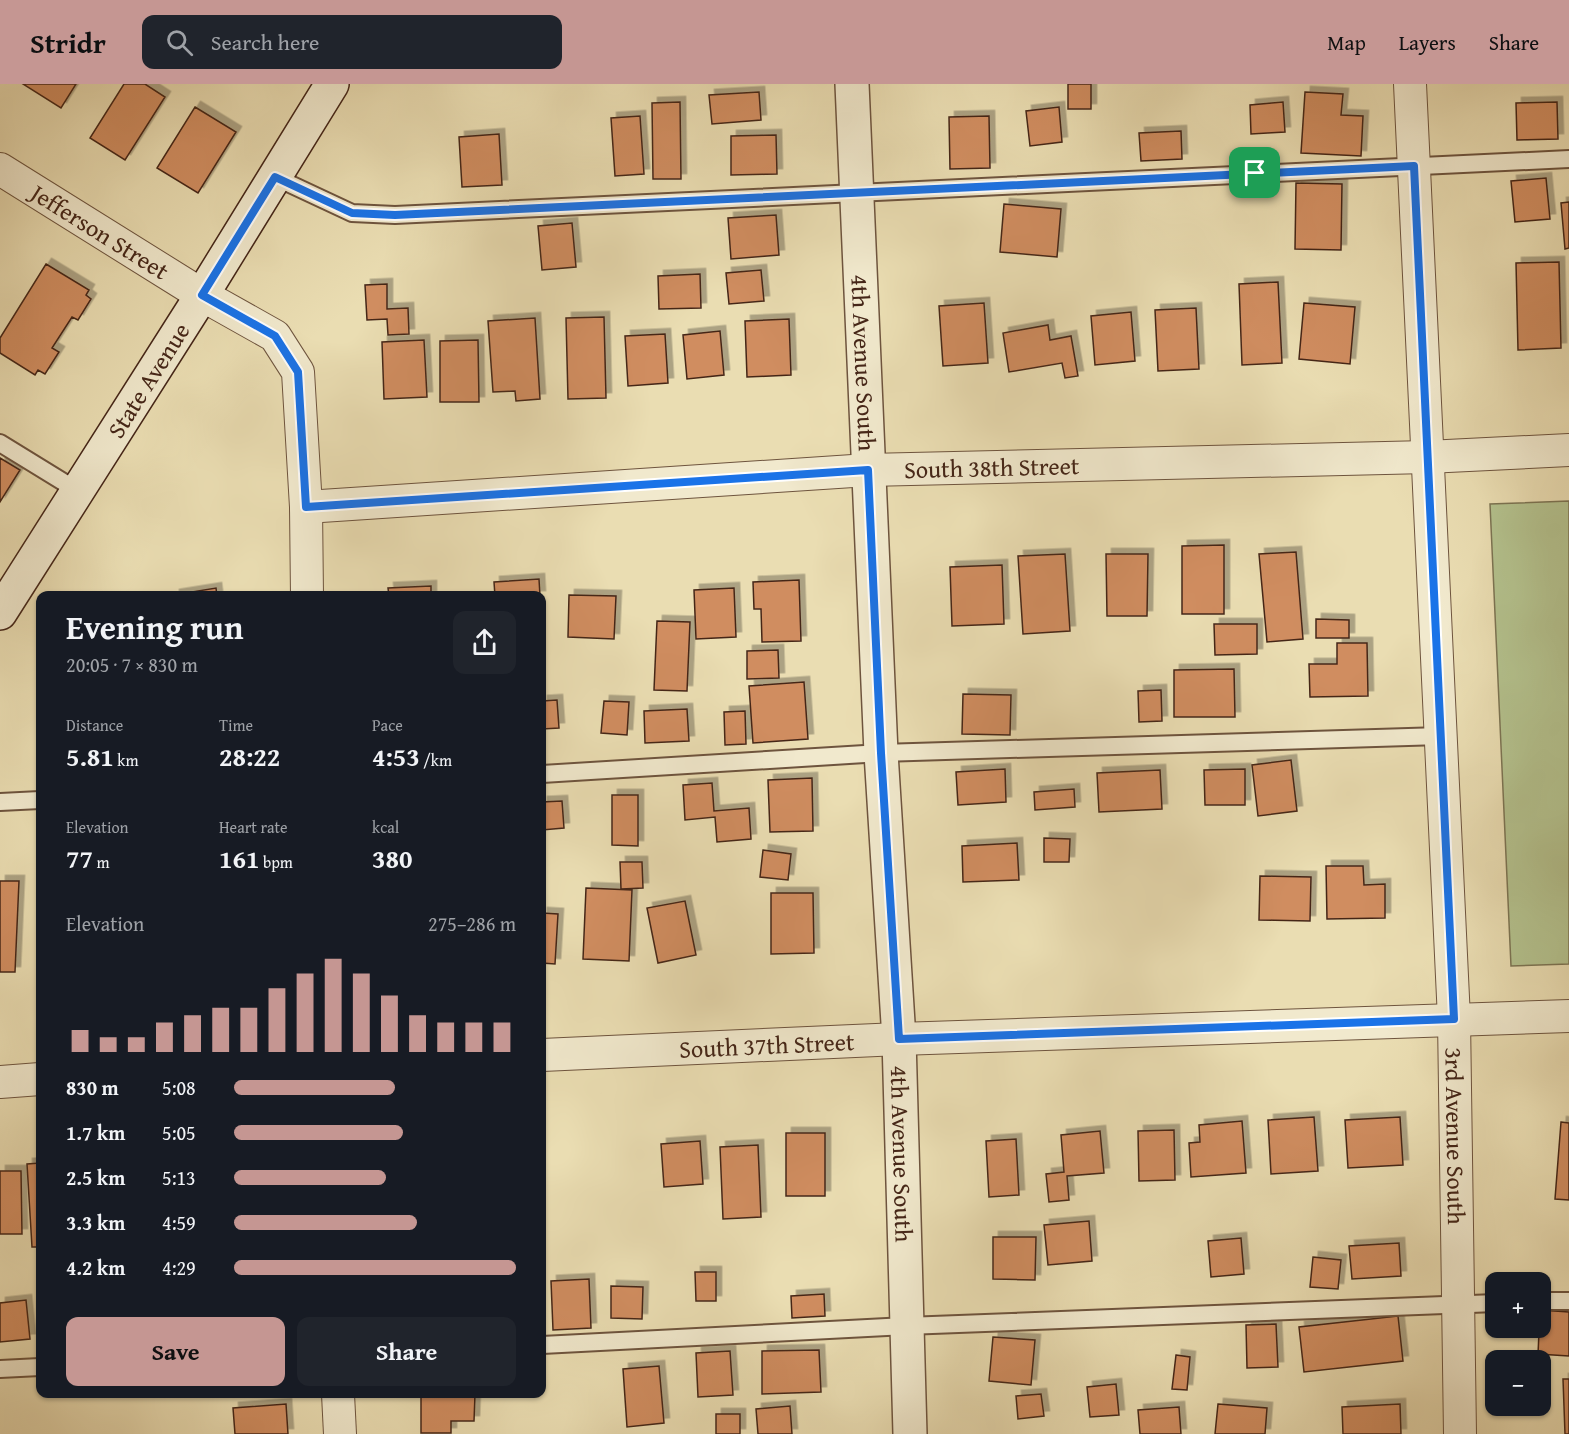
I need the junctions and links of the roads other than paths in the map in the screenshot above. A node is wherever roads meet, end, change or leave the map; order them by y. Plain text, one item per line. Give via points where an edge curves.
1 (332, 84) edge
2 (852, 84) edge
3 (1410, 84) edge
4 (1569, 159) edge
5 (1414, 166) junction
6 (0, 169) edge
7 (275, 177) junction
8 (856, 191) junction
9 (202, 295) junction
10 (0, 443) edge
11 (1569, 450) edge
12 (1427, 457) junction
13 (868, 470) junction
14 (78, 491) junction
15 (306, 507) junction
16 (307, 591) edge
17 (0, 614) edge
18 (1440, 736) junction
19 (881, 753) junction
20 (546, 774) edge
21 (36, 800) edge
22 (0, 802) edge
23 (1569, 1016) edge
24 (1454, 1019) junction
25 (899, 1039) junction
26 (546, 1055) edge
27 (36, 1080) edge
28 (0, 1082) edge
29 (1551, 1301) edge
30 (1569, 1301) edge
31 (1485, 1303) edge
32 (1458, 1304) junction
33 (906, 1326) junction
34 (546, 1345) edge
35 (36, 1367) edge
36 (0, 1369) edge
37 (338, 1398) edge
38 (340, 1434) edge
39 (910, 1434) edge
40 (1460, 1434) edge

1 - 7 street, State Avenue
2 - 8 street, 4th Avenue South
3 - 5 street, 3rd Avenue South
4 - 5 lane
5 - 8 lane
5 - 12 street, 3rd Avenue South
6 - 9 street, Jefferson Street
7 - 8 lane via 352,213 395,215
7 - 9 street, State Avenue
8 - 13 street, 4th Avenue South
9 - 14 street, State Avenue
9 - 15 street, Jefferson Street via 275,336 298,372
10 - 14 lane
11 - 12 street, South 38th Street
12 - 13 street, South 38th Street
12 - 18 street, 3rd Avenue South
13 - 15 street, South 38th Street
13 - 19 street, 4th Avenue South
14 - 17 street, State Avenue
15 - 16 street, Jefferson Street
18 - 19 lane
18 - 24 street, 3rd Avenue South
19 - 20 lane
19 - 25 street, 4th Avenue South
21 - 22 lane
23 - 24 street, South 37th Street
24 - 25 street, South 37th Street
24 - 32 street, 3rd Avenue South
25 - 26 street, South 37th Street
25 - 33 street, 4th Avenue South
27 - 28 street
29 - 30 lane
31 - 32 lane
32 - 33 lane
32 - 40 street, 3rd Avenue South
33 - 34 lane
33 - 39 street, 4th Avenue South
35 - 36 lane
37 - 38 street

